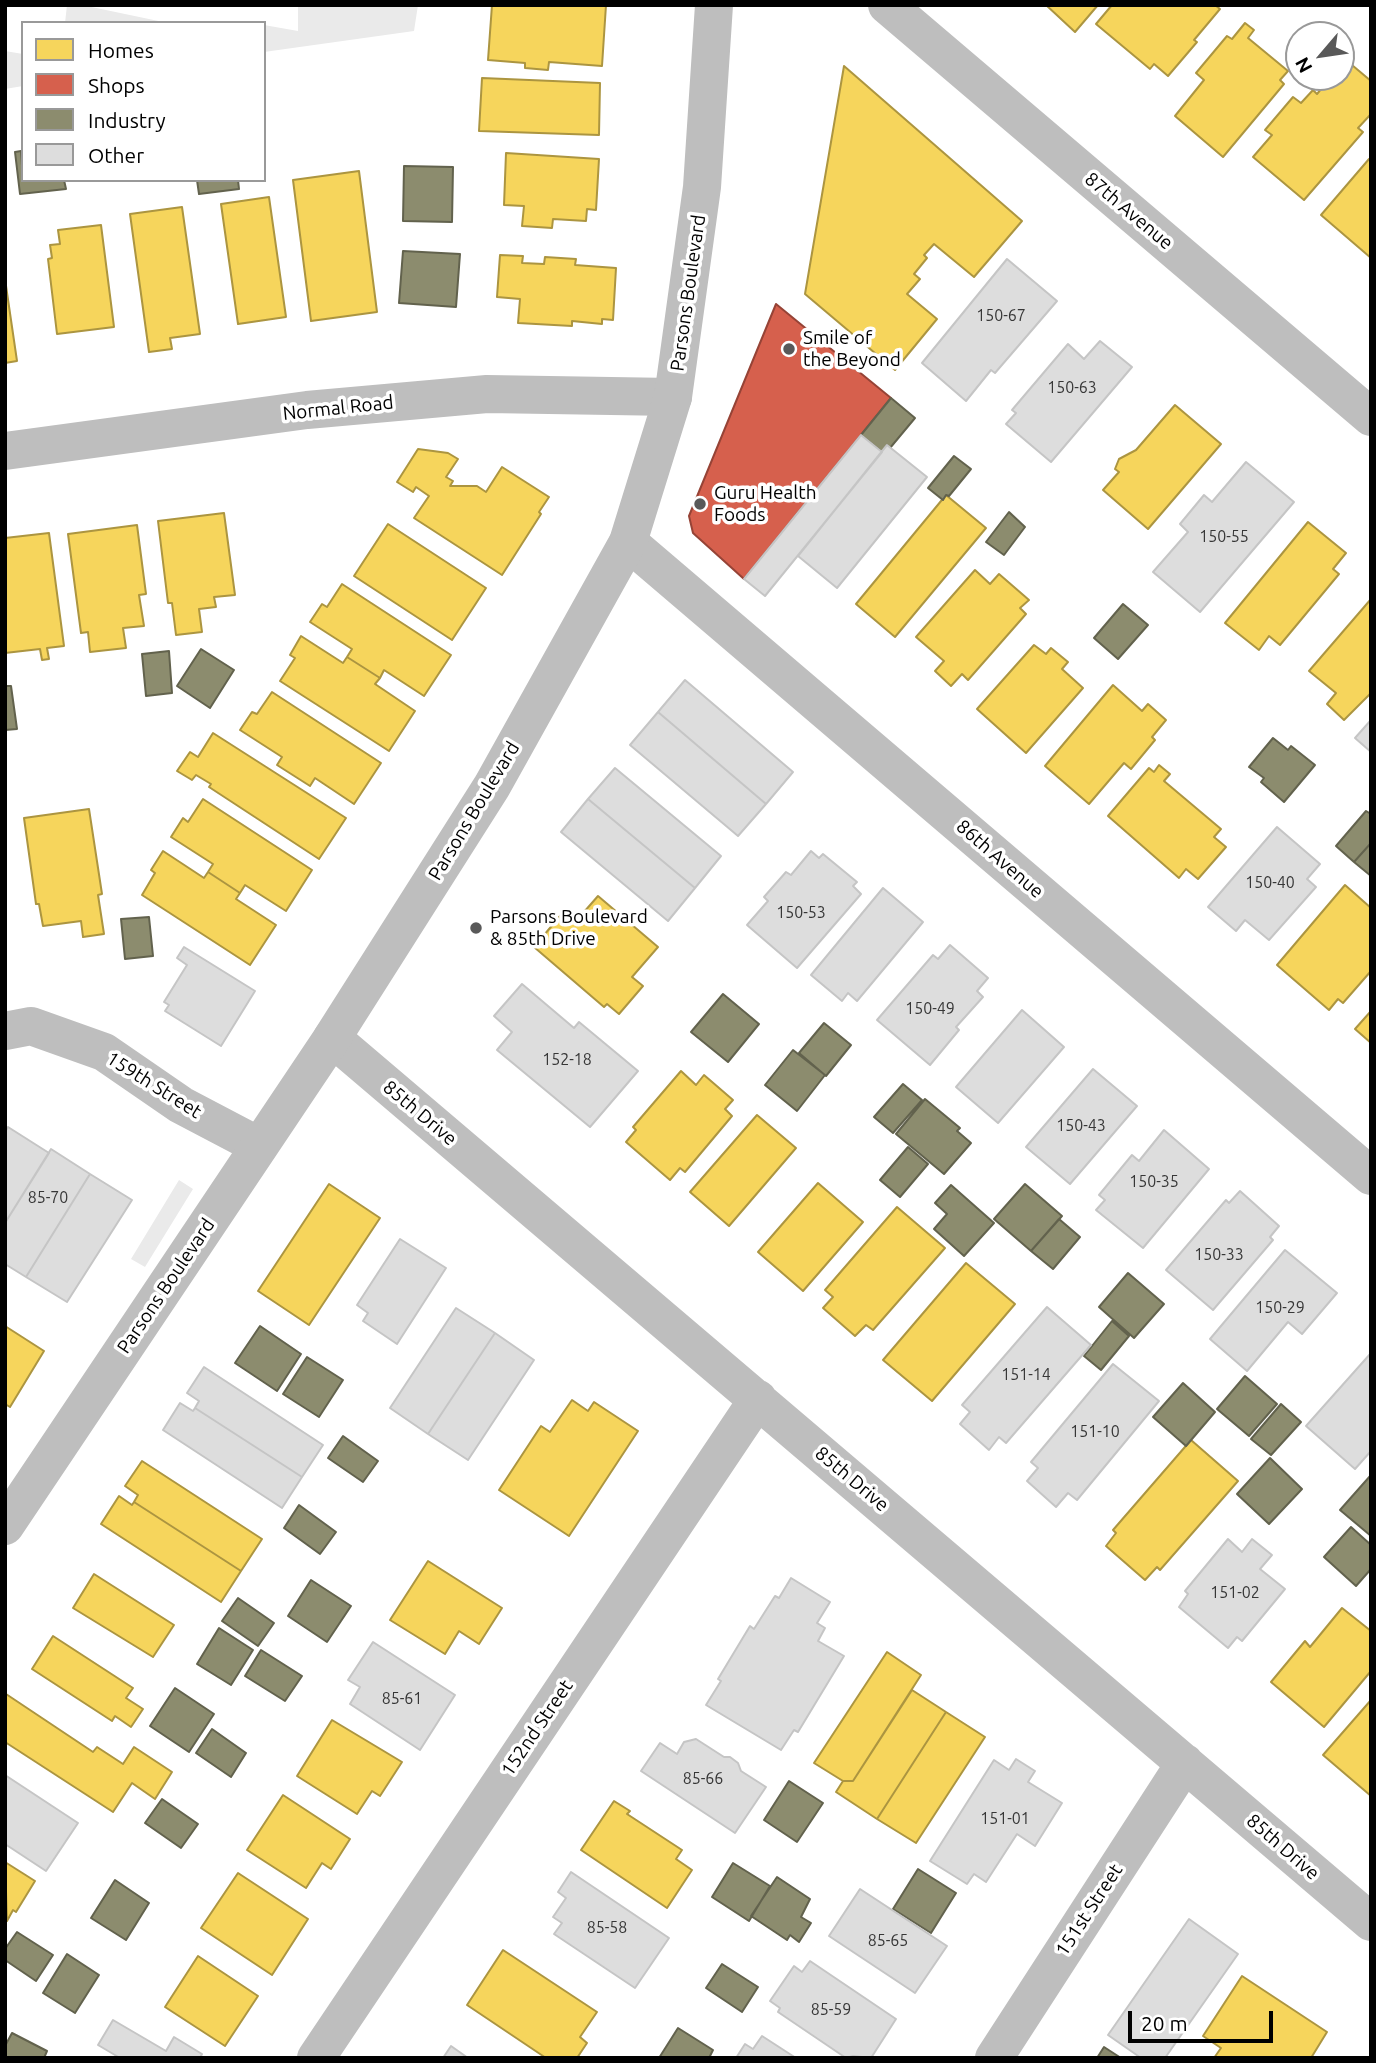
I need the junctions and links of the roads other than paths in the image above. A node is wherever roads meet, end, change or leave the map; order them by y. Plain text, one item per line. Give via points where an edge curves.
1 (714, 5) edge
2 (887, 5) edge
3 (673, 397) junction
4 (1371, 417) edge
5 (5, 451) edge
6 (628, 542) junction
7 (5, 1031) edge
8 (332, 1038) junction
9 (259, 1146) junction
10 (1371, 1176) edge
11 (758, 1399) junction
12 (5, 1526) edge
13 (1185, 1763) junction
14 (1371, 1922) edge
15 (316, 2058) edge
16 (994, 2058) edge

1 - 3 street, Parsons Boulevard via 702,187
2 - 4 street, 87th Avenue
3 - 5 street, Normal Road via 487,394 307,410
3 - 6 street, Parsons Boulevard
6 - 8 street, Parsons Boulevard via 492,786
6 - 10 street, 86th Avenue
7 - 9 street, 159th Street via 31,1026 104,1052 181,1105
8 - 9 street, Parsons Boulevard
8 - 11 street, 85th Drive
9 - 12 street, Parsons Boulevard
11 - 13 street, 85th Drive
11 - 15 street, 152nd Street
13 - 14 street, 85th Drive
13 - 16 street, 151st Street

